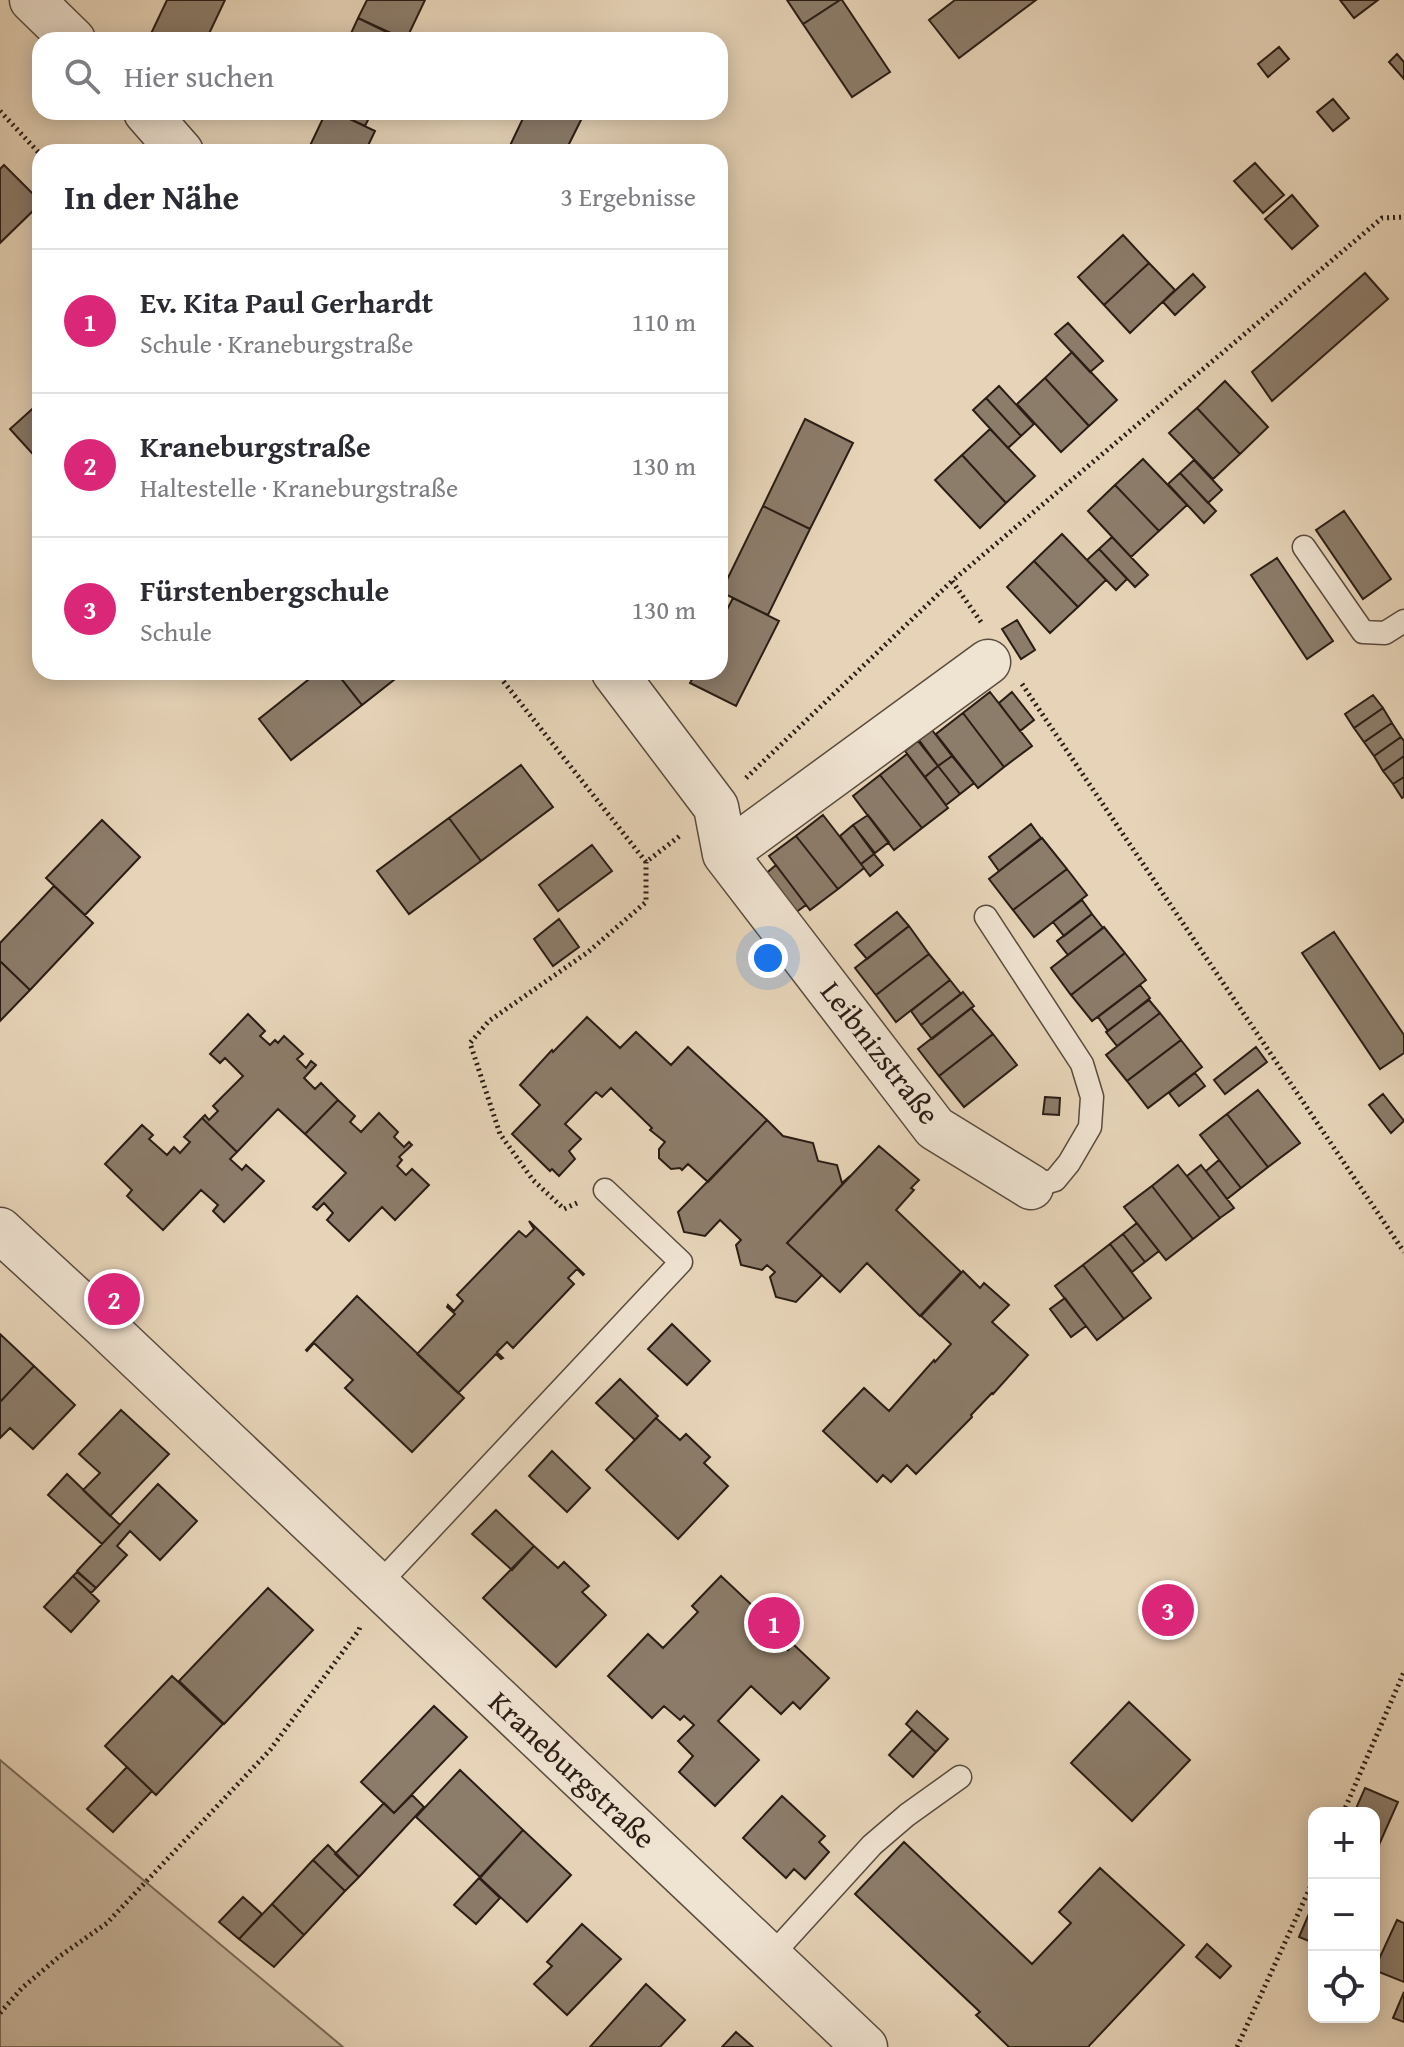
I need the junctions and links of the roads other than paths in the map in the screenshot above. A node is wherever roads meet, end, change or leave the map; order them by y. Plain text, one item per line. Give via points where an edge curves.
1 (32, 0) edge
2 (65, 32) edge
3 (153, 120) edge
4 (174, 144) edge
5 (1304, 547) dead end
6 (1404, 621) edge
7 (997, 655) road end
8 (620, 680) edge
9 (725, 854) junction
10 (986, 917) dead end
11 (1031, 1187) joint
12 (605, 1190) road end
13 (0, 1230) edge
14 (377, 1586) junction
15 (960, 1777) dead end
16 (770, 1957) junction
17 (865, 2047) edge

1 - 2 street
3 - 4 street
5 - 6 lane via 1363,632 1385,633
7 - 9 street
8 - 9 street, Leibnizstraße via 716,807
9 - 11 street, Leibnizstraße via 935,1128
10 - 11 lane via 1082,1064 1092,1097 1090,1127 1069,1163 1055,1180
12 - 14 lane via 681,1262
13 - 14 street, Kraneburgstraße
14 - 16 street, Kraneburgstraße
15 - 16 lane via 872,1845
16 - 17 street, Kraneburgstraße

